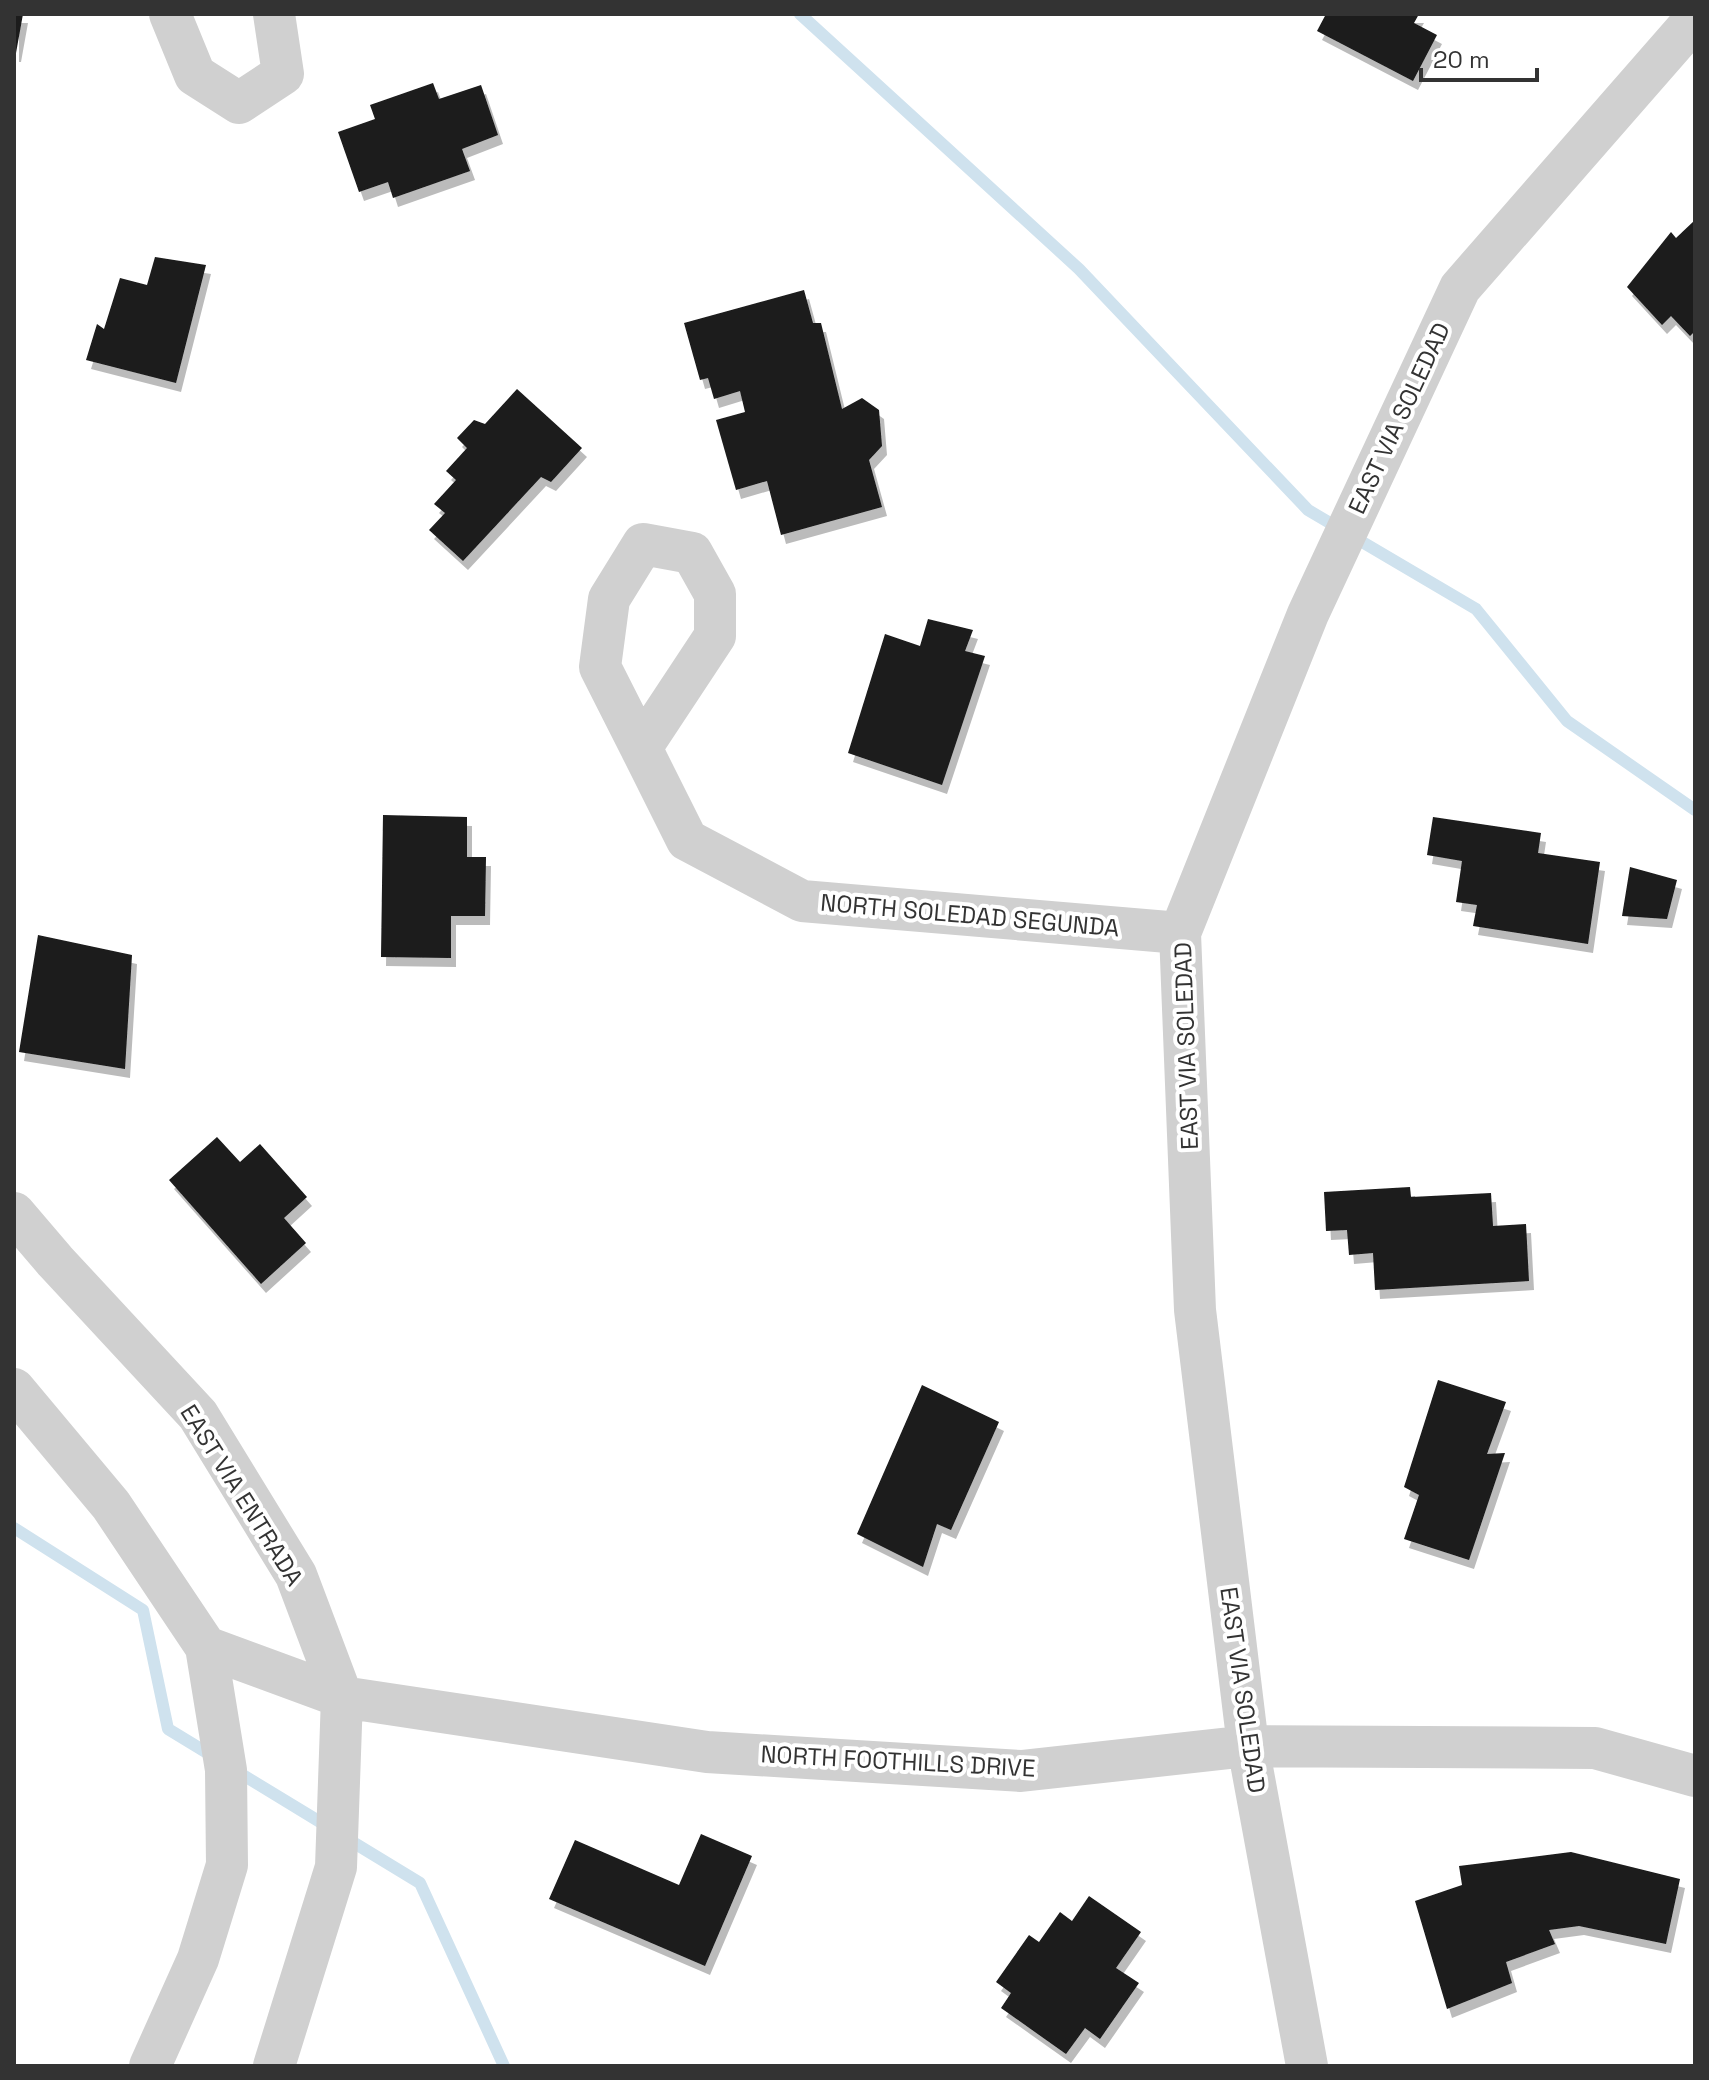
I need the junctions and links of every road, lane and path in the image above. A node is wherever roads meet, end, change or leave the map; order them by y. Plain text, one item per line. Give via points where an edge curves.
1 (170, 14) edge
2 (274, 14) edge
3 (1695, 19) edge
4 (641, 748) dead end
5 (1180, 933) junction
6 (14, 1213) edge
7 (14, 1389) edge
8 (206, 1647) junction
9 (342, 1697) junction
10 (1248, 1746) junction
11 (1695, 1776) edge
12 (150, 2066) edge
13 (274, 2066) edge
14 (1307, 2066) edge

1 - 2 street via 195,75 239,103 283,74
3 - 5 street, EAST VIA SOLEDAD via 1460,288 1308,614
4 - 5 street, NORTH SOLEDAD SEGUNDA via 687,840 802,901
5 - 10 street, EAST VIA SOLEDAD via 1195,1310
6 - 9 street, EAST VIA ENTRADA via 198,1415 296,1575
7 - 8 street via 111,1505
8 - 9 street, NORTH FOOTHILLS DRIVE
8 - 12 street via 226,1770 227,1865 198,1959
9 - 10 street, NORTH FOOTHILLS DRIVE via 707,1752 1021,1771
9 - 13 street, EAST VIA ENTRADA via 336,1867
10 - 11 street, NORTH FOOTHILLS DRIVE via 1595,1748
10 - 14 street, EAST VIA SOLEDAD

